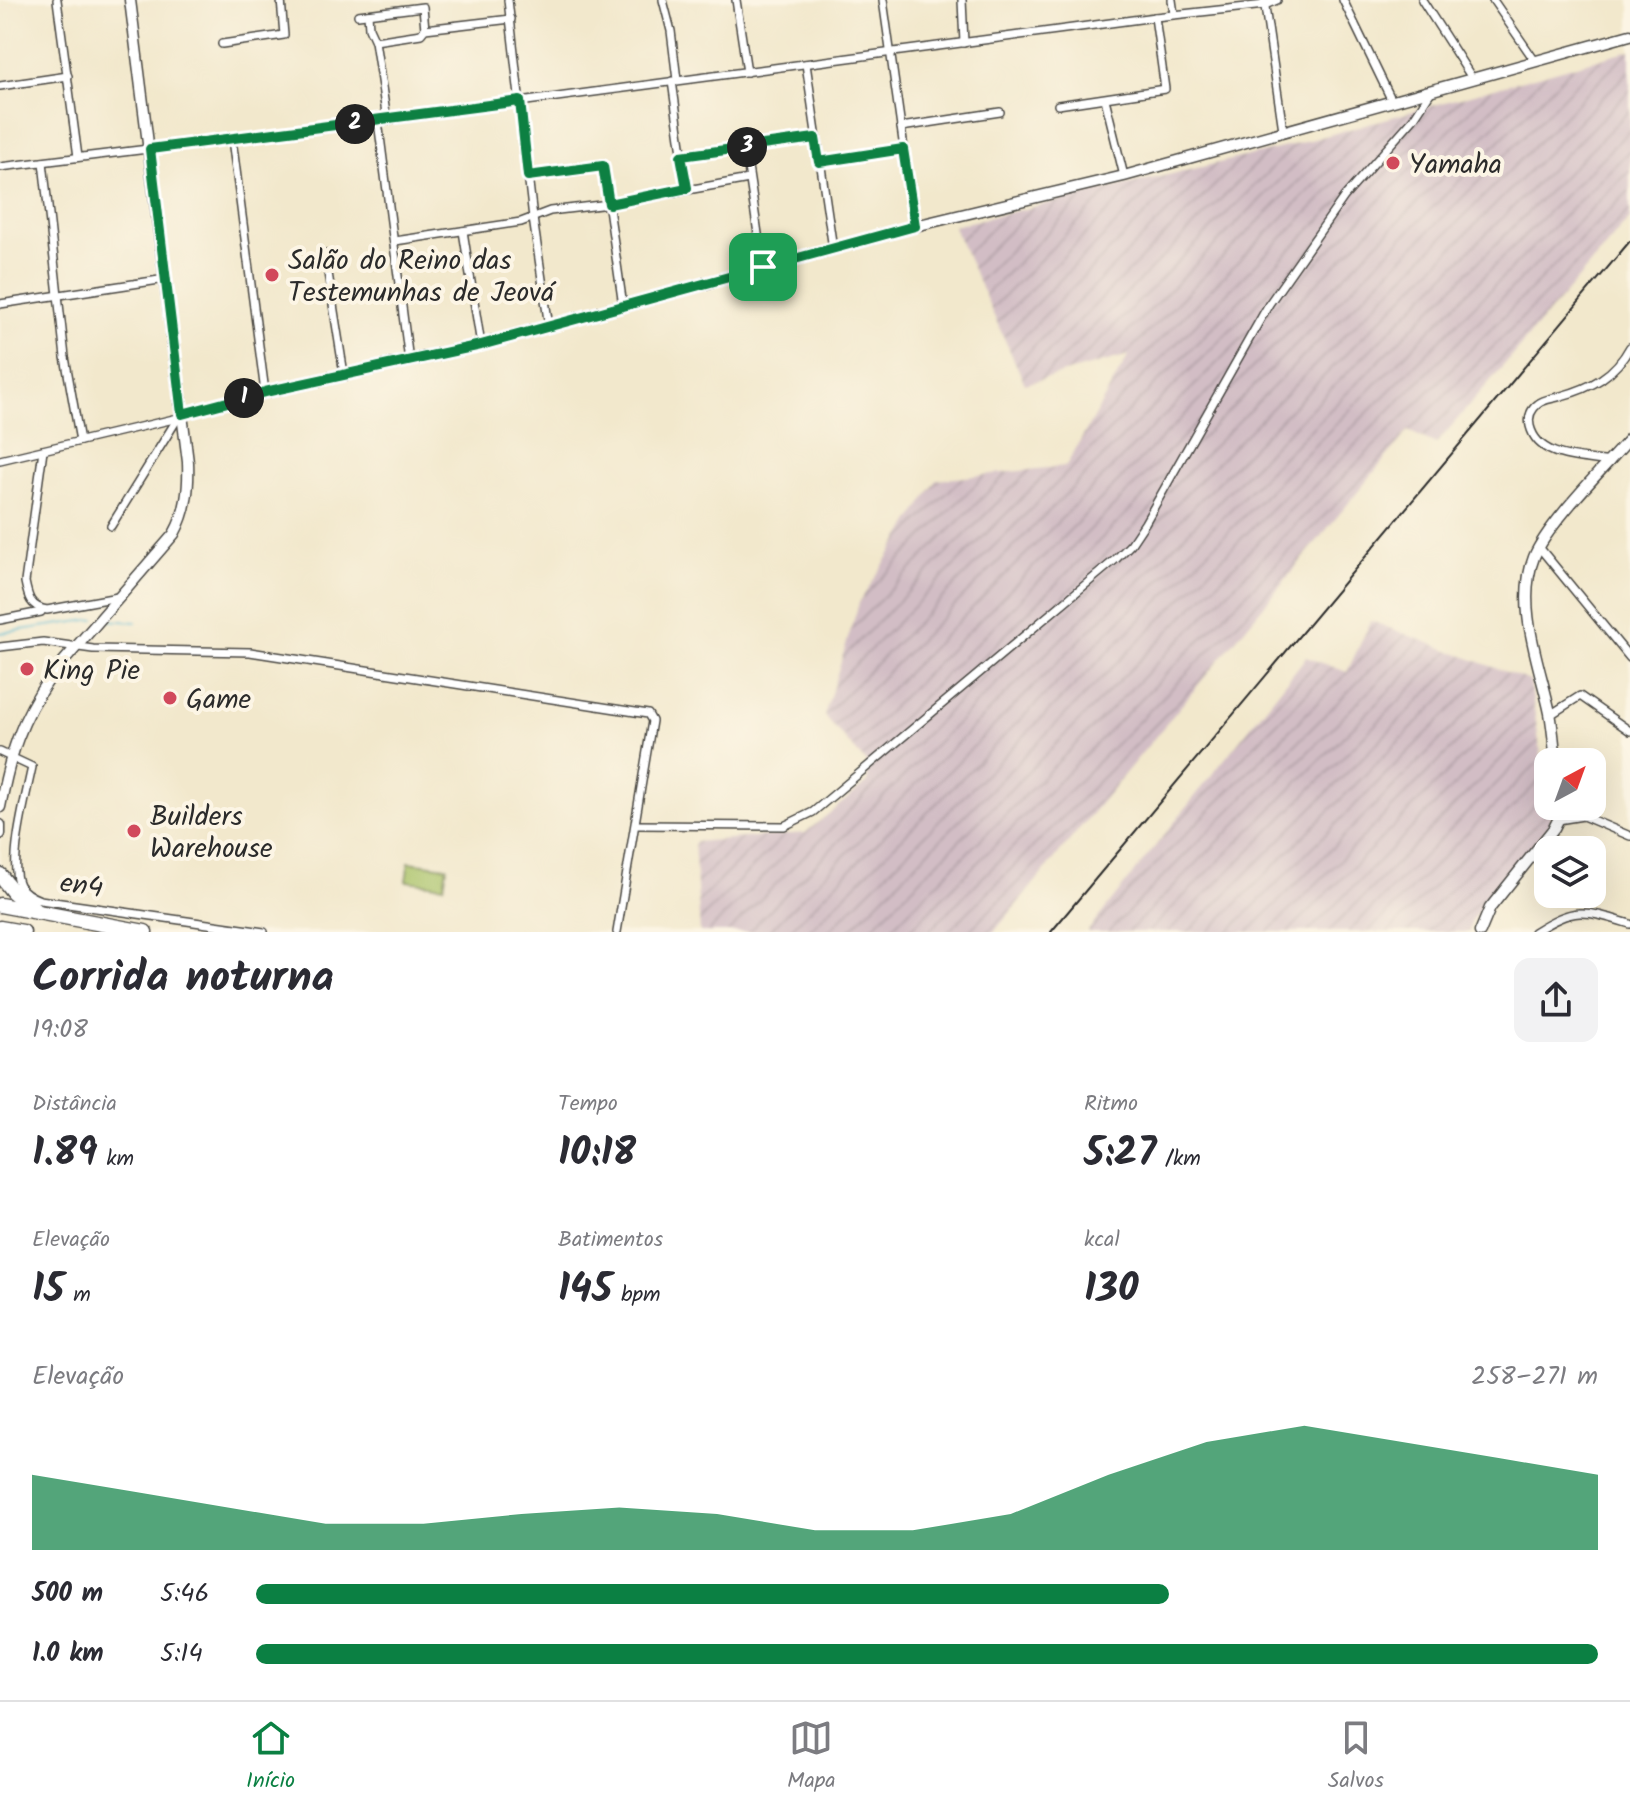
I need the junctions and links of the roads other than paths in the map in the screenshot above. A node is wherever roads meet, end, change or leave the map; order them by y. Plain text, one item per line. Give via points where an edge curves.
1 (57, 0) edge
2 (130, 0) edge
3 (281, 0) edge
4 (508, 0) edge
5 (663, 0) edge
6 (736, 0) edge
7 (883, 0) edge
8 (962, 0) edge
9 (1172, 0) edge
10 (1277, 0) edge
11 (1343, 0) edge
12 (1422, 0) edge
13 (1493, 0) edge
14 (1265, 3) edge
15 (423, 4) edge
16 (1174, 14) junction
17 (1155, 17) junction
18 (511, 19) junction
19 (425, 29) junction
20 (1630, 35) edge
21 (375, 41) junction
22 (964, 43) junction
23 (222, 44) dead end
24 (889, 54) junction
25 (1535, 61) junction
26 (806, 64) junction
27 (747, 72) junction
28 (68, 76) junction
29 (1472, 78) junction
30 (674, 81) junction
31 (0, 86) edge
32 (1432, 90) junction
33 (1105, 99) junction
34 (520, 101) junction
35 (1392, 101) junction
36 (1058, 105) dead end
37 (1000, 112) dead end
38 (383, 120) junction
39 (901, 127) junction
40 (1283, 130) junction
41 (815, 138) junction
42 (232, 139) junction
43 (745, 147) junction
44 (150, 149) junction
45 (903, 149) junction
46 (681, 156) junction
47 (78, 157) junction
48 (43, 162) junction
49 (819, 162) junction
50 (0, 167) edge
51 (528, 176) junction
52 (1124, 176) junction
53 (749, 179) junction
54 (687, 188) junction
55 (609, 204) junction
56 (533, 218) junction
57 (915, 226) junction
58 (463, 231) junction
59 (395, 241) junction
60 (833, 249) junction
61 (325, 254) dead end
62 (763, 267) junction
63 (166, 279) junction
64 (59, 296) junction
65 (0, 304) edge
66 (623, 306) junction
67 (549, 327) junction
68 (481, 345) junction
69 (1630, 347) edge
70 (409, 361) junction
71 (344, 374) junction
72 (265, 392) junction
73 (180, 416) junction
74 (1630, 438) edge
75 (80, 441) junction
76 (43, 450) junction
77 (0, 460) edge
78 (1610, 462) junction
79 (111, 526) dead end
80 (1539, 547) junction
81 (121, 597) junction
82 (47, 610) junction
83 (0, 620) edge
84 (0, 647) edge
85 (76, 647) junction
86 (1630, 658) edge
87 (1550, 715) junction
88 (1630, 731) edge
89 (1554, 748) edge
90 (5, 754) edge
91 (0, 807) edge
92 (1558, 820) edge
93 (1592, 820) edge
94 (0, 825) edge
95 (636, 825) junction
96 (0, 834) edge
97 (1630, 836) edge
98 (0, 875) edge
99 (0, 905) edge
100 (36, 911) junction
101 (1630, 924) edge
102 (0, 928) edge
103 (23, 932) edge
104 (145, 932) edge
105 (264, 932) edge
106 (617, 932) edge
107 (1480, 932) edge
108 (1534, 932) edge

1 - 28 street
2 - 44 street
3 - 23 street via 284,35
4 - 18 street
5 - 30 street
6 - 27 street
7 - 24 street
8 - 22 street
9 - 16 street
10 - 14 street
11 - 35 street
12 - 29 street
13 - 25 street
14 - 16 street
14 - 40 street
15 - 19 street
15 - 21 street via 363,14
16 - 17 street
17 - 22 street
17 - 33 street via 1165,89
18 - 19 street
18 - 34 street
19 - 21 street
20 - 25 street
21 - 38 street
22 - 24 street
24 - 26 street
24 - 39 street
25 - 29 street
26 - 27 street
26 - 41 street
27 - 30 street
28 - 31 street
28 - 47 street
29 - 32 street
30 - 34 street
30 - 46 street
32 - 35 street
32 - 95 street via 1344,197 1269,304 1145,523 1116,559 796,822
33 - 36 street
33 - 52 street
34 - 38 street
34 - 51 street
35 - 40 street
37 - 39 street
38 - 42 street
38 - 59 street
39 - 45 street
40 - 52 street
41 - 43 street
41 - 49 street
42 - 44 street
42 - 72 street
43 - 46 street
43 - 53 street
44 - 47 street
44 - 63 street
45 - 49 street
45 - 57 street
46 - 54 street
47 - 48 street
48 - 50 street
48 - 64 street
49 - 60 street
51 - 55 street via 603,166
51 - 56 street
52 - 57 street
53 - 54 street
53 - 62 street
54 - 55 street
55 - 56 street
55 - 66 street
56 - 58 street
56 - 67 street
57 - 60 street
58 - 59 street
58 - 68 street
59 - 70 street
60 - 62 street
61 - 71 street
62 - 66 street
63 - 64 street
63 - 73 street
64 - 65 street
64 - 75 street
66 - 67 street
67 - 68 street
68 - 70 street
69 - 78 street via 1604,378 1539,402 1530,411 1533,436 1544,448
70 - 71 street
71 - 72 street
72 - 73 street
73 - 75 street
73 - 79 street
73 - 81 street via 189,474 184,514 163,550
74 - 78 street
75 - 76 street
76 - 77 street
76 - 82 street via 25,582 28,599
78 - 80 street
80 - 86 street
80 - 87 street via 1530,578 1529,610
81 - 82 street
81 - 85 street
82 - 83 street
84 - 85 street via 43,642
85 - 90 street via 33,701
85 - 95 street via 250,652 648,714 652,721
87 - 88 street via 1580,696
87 - 89 street
90 - 91 street
90 - 105 street, en4 via 32,767 16,849 19,885 27,894
92 - 107 street via 1490,908
93 - 97 street
94 - 96 street
95 - 106 street
98 - 100 highway
99 - 100 highway
100 - 104 highway
101 - 108 street via 1583,911
102 - 103 highway

